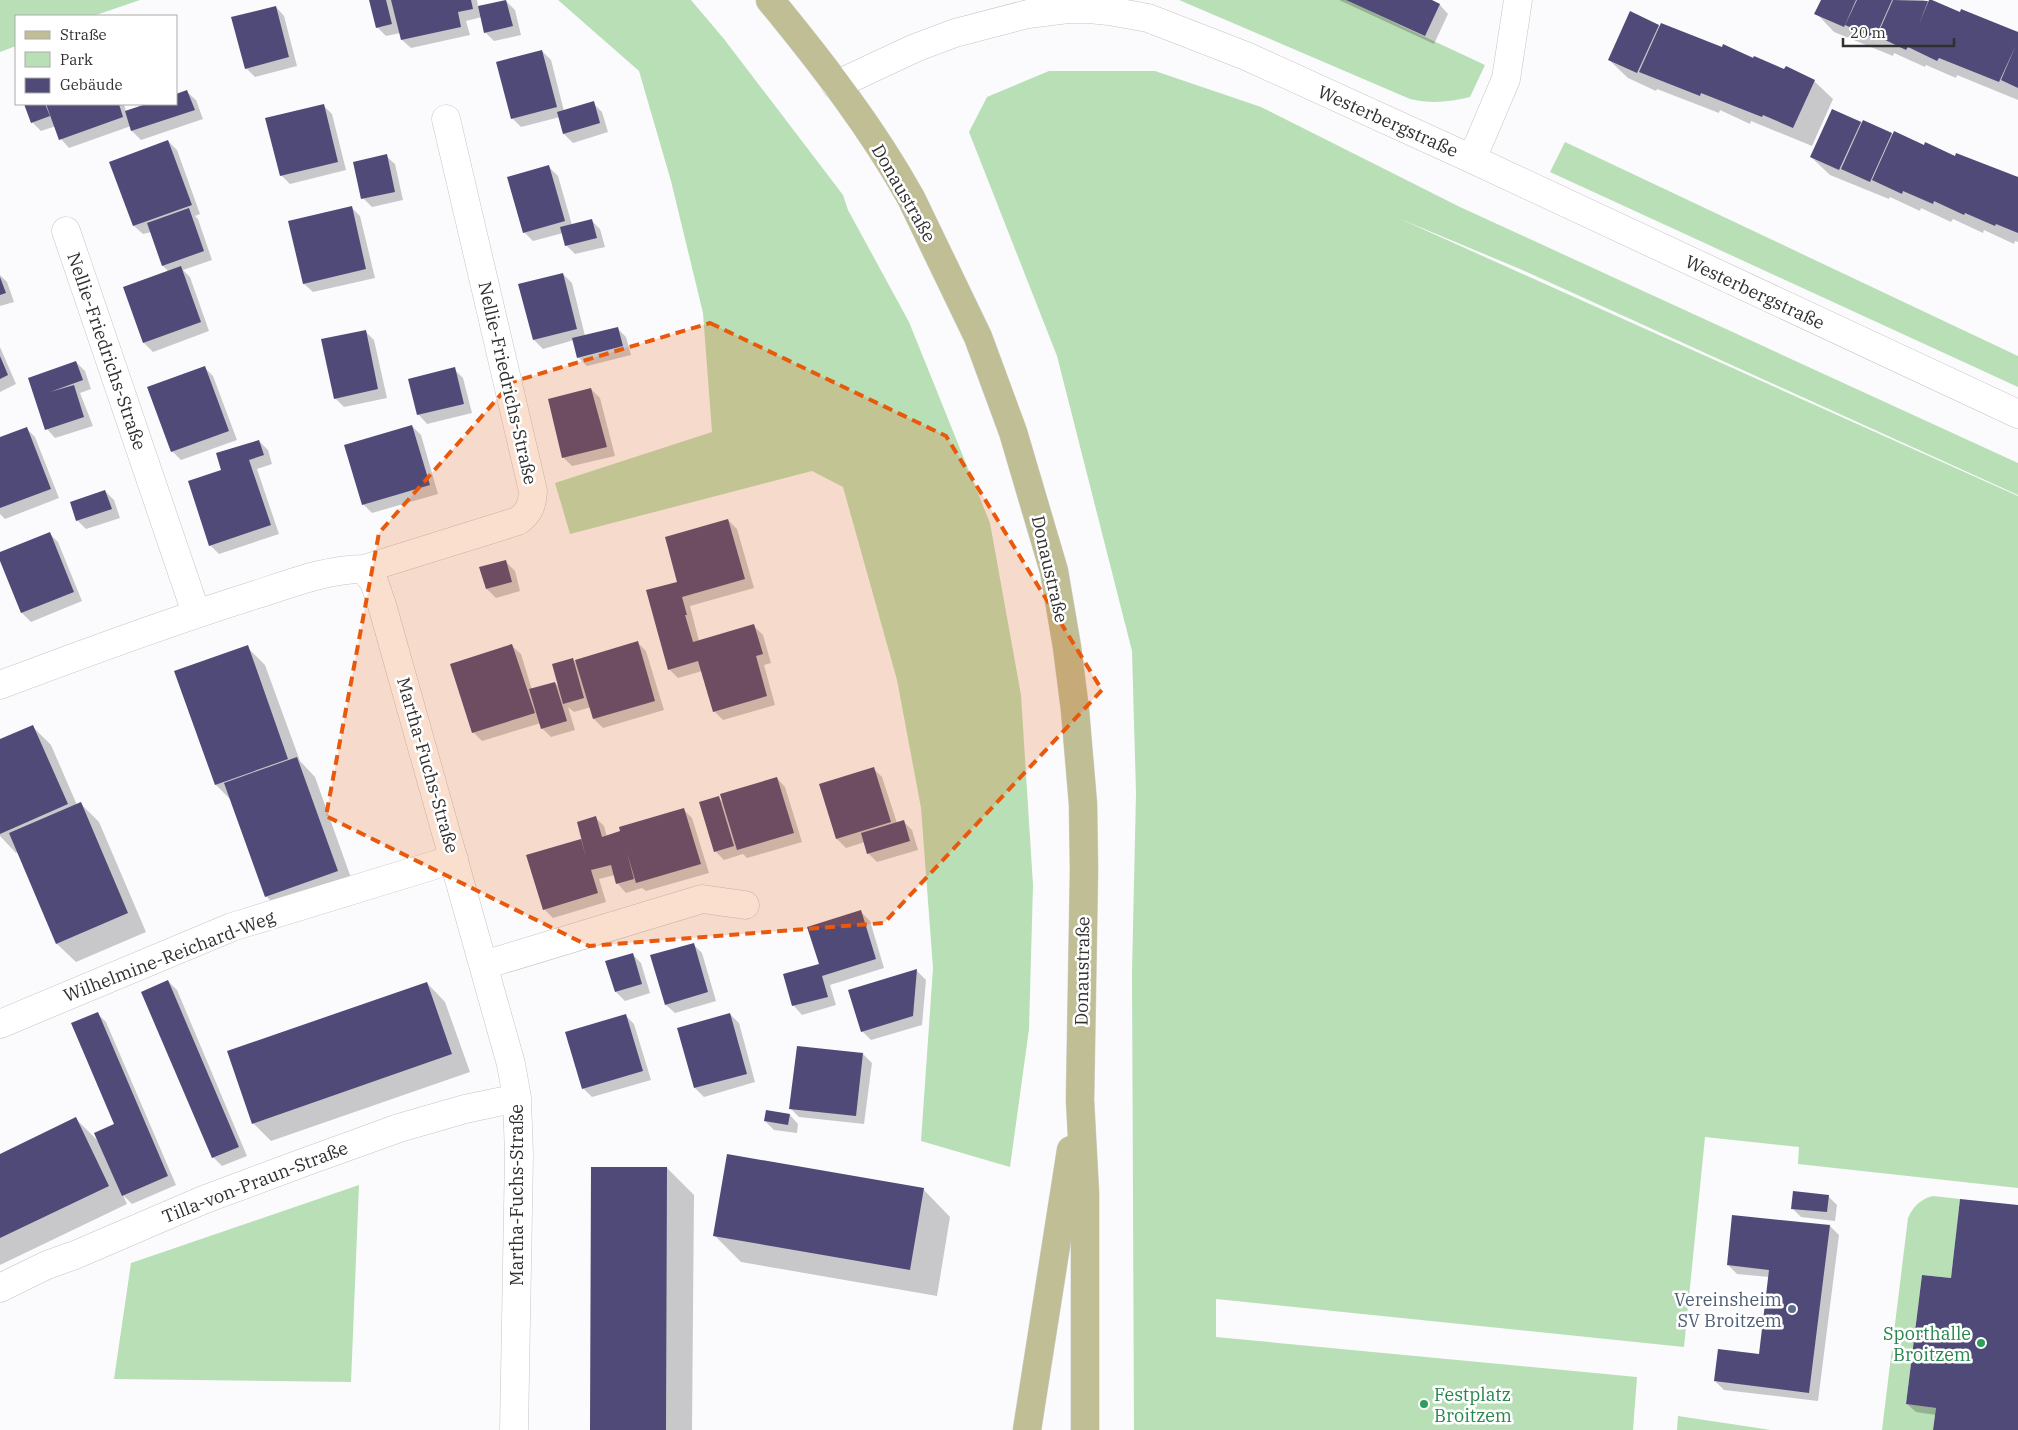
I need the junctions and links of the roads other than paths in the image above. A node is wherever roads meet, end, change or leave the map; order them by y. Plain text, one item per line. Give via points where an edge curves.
1 (770, 0) edge
2 (1518, 0) edge
3 (836, 84) junction
4 (446, 119) dead end
5 (1472, 159) junction
6 (66, 231) dead end
7 (2018, 414) edge
8 (364, 569) junction
9 (196, 613) junction
10 (0, 685) edge
11 (454, 859) junction
12 (745, 905) dead end
13 (484, 965) junction
14 (0, 1024) edge
15 (517, 1098) junction
16 (1080, 1100) junction
17 (0, 1288) edge
18 (514, 1430) edge
19 (1026, 1430) edge
20 (1085, 1430) edge

1 - 3 main road
2 - 5 street via 1506,79
3 - 5 street, Westerbergstraße via 956,33 1028,14 1068,9 1109,11 1148,18 1214,43
3 - 16 main road, Donaustraße via 900,179 978,337 1013,432 1054,571 1075,710 1083,804
4 - 8 street, Nellie-Friedrichs-Straße via 533,491 532,504 527,515 518,521
5 - 7 street, Westerbergstraße
6 - 9 street, Nellie-Friedrichs-Straße
8 - 9 street, Nellie-Friedrichs-Straße via 347,569 305,579
8 - 11 street, Martha-Fuchs-Straße via 374,582 382,605
9 - 10 street, Nellie-Friedrichs-Straße
11 - 13 street, Martha-Fuchs-Straße
11 - 14 street, Wilhelmine-Reichard-Weg via 232,927
12 - 13 street via 702,899
13 - 15 street, Martha-Fuchs-Straße via 506,1042
15 - 17 street, Tilla-von-Praun-Straße via 399,1128 203,1200
15 - 18 street, Martha-Fuchs-Straße via 519,1155
16 - 19 main road, Donaustraße
16 - 20 main road, Donaustraße via 1085,1193

